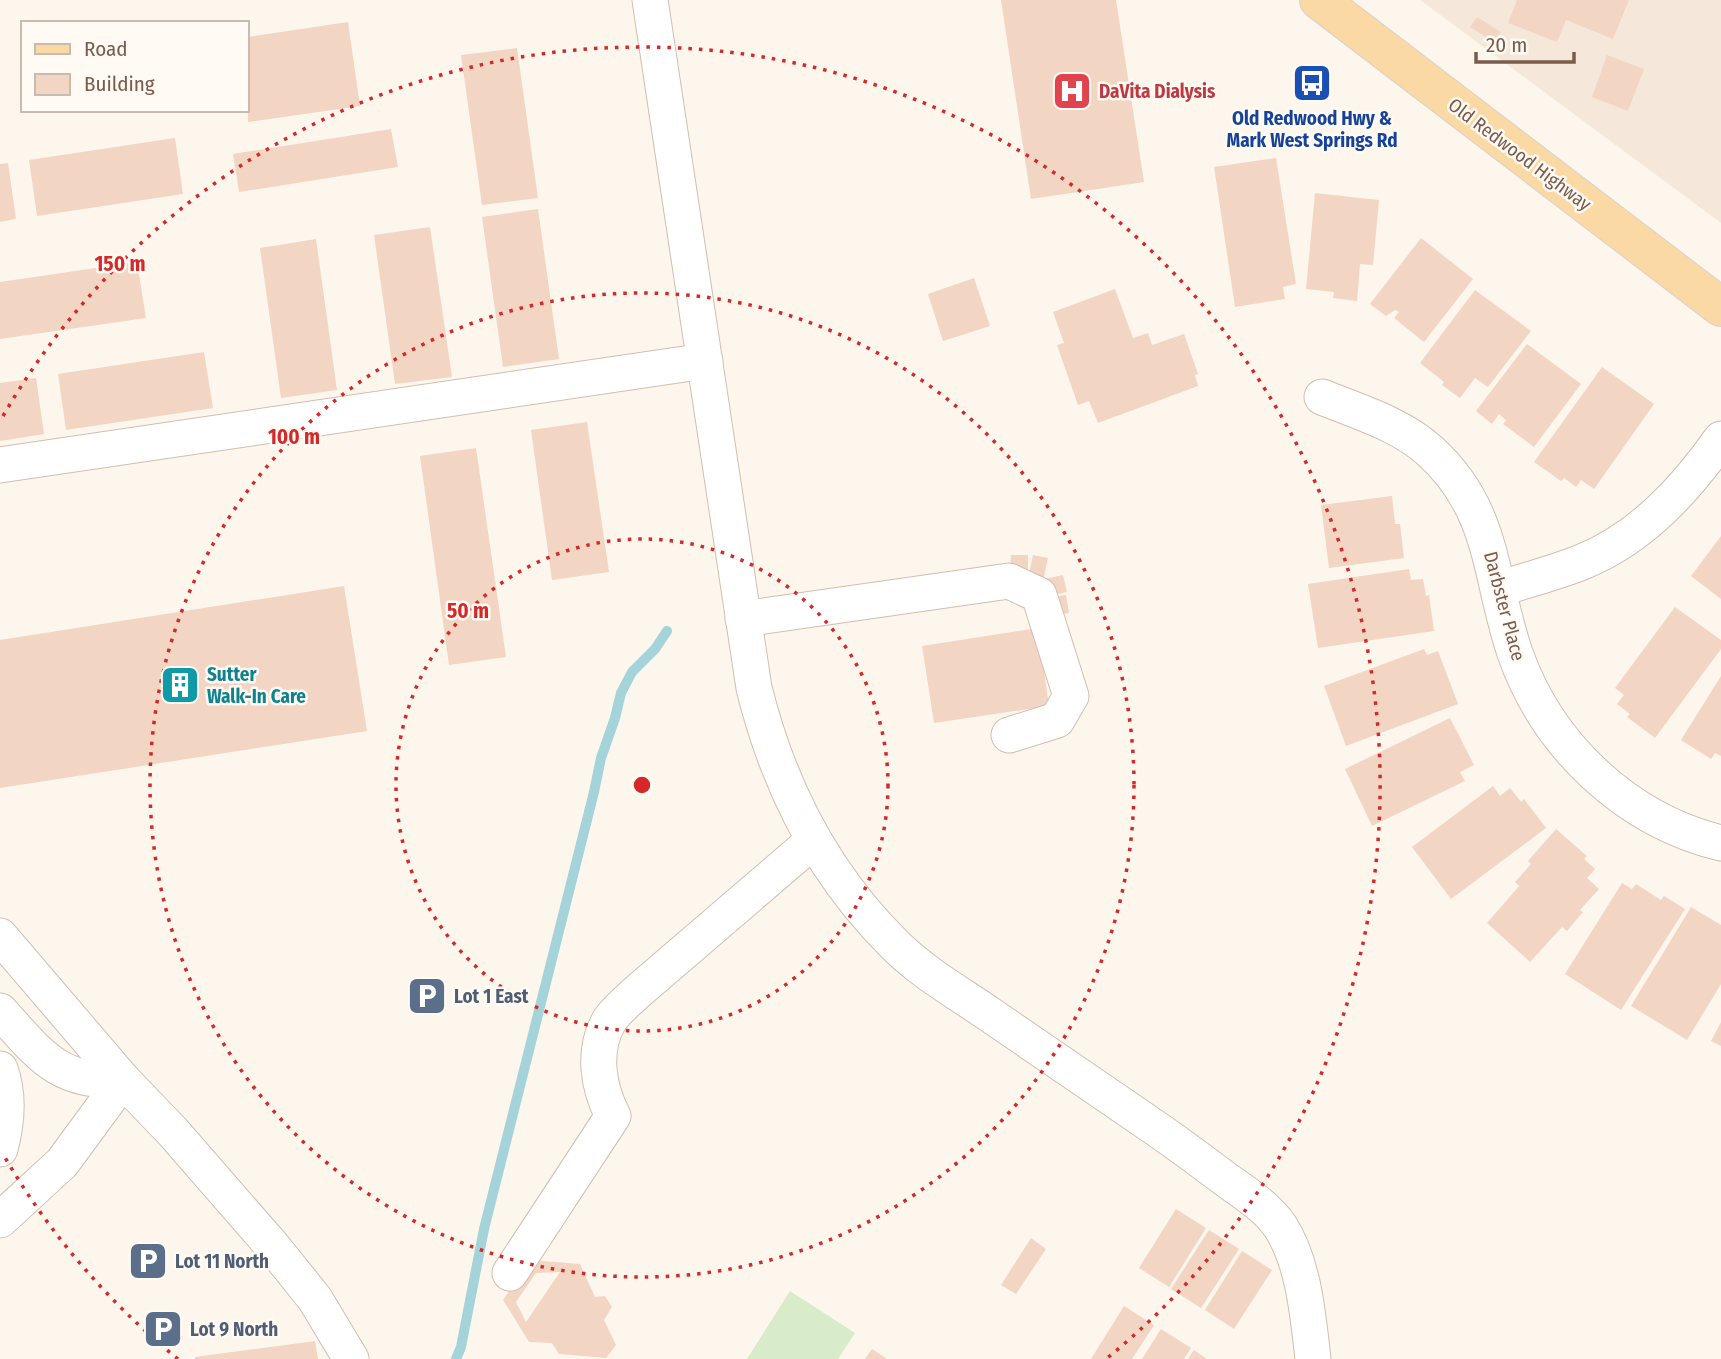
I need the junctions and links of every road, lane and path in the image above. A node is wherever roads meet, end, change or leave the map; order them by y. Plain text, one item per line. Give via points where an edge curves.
1 (650, 0) edge
2 (1319, 0) edge
3 (1721, 307) edge
4 (705, 361) junction
5 (1322, 397) dead end
6 (1721, 439) edge
7 (0, 465) edge
8 (1499, 589) junction
9 (743, 619) junction
10 (1009, 735) dead end
11 (813, 841) junction
12 (1721, 843) edge
13 (0, 936) edge
14 (0, 1011) edge
15 (0, 1069) edge
16 (123, 1080) junction
17 (0, 1149) edge
18 (0, 1220) edge
19 (510, 1273) dead end
20 (351, 1359) edge
21 (1313, 1359) edge

1 - 4 street
2 - 3 main road, Old Redwood Highway
4 - 7 street
4 - 9 street
5 - 8 street, Darbster Place via 1407,433 1431,452 1479,519
6 - 8 street via 1673,499 1619,542 1582,562
8 - 12 street, Darbster Place via 1528,682 1584,765 1637,808
9 - 10 street via 1009,580 1039,594 1071,696 1057,720
9 - 11 street via 766,734
11 - 19 street via 610,1020 601,1044 599,1073 613,1116
11 - 21 street via 862,909 918,965 1165,1134 1268,1211 1293,1255
13 - 16 street
14 - 16 street via 32,1047 59,1068 78,1078
15 - 17 street via 6,1111
16 - 18 street via 62,1163
16 - 20 street via 274,1248 315,1299

